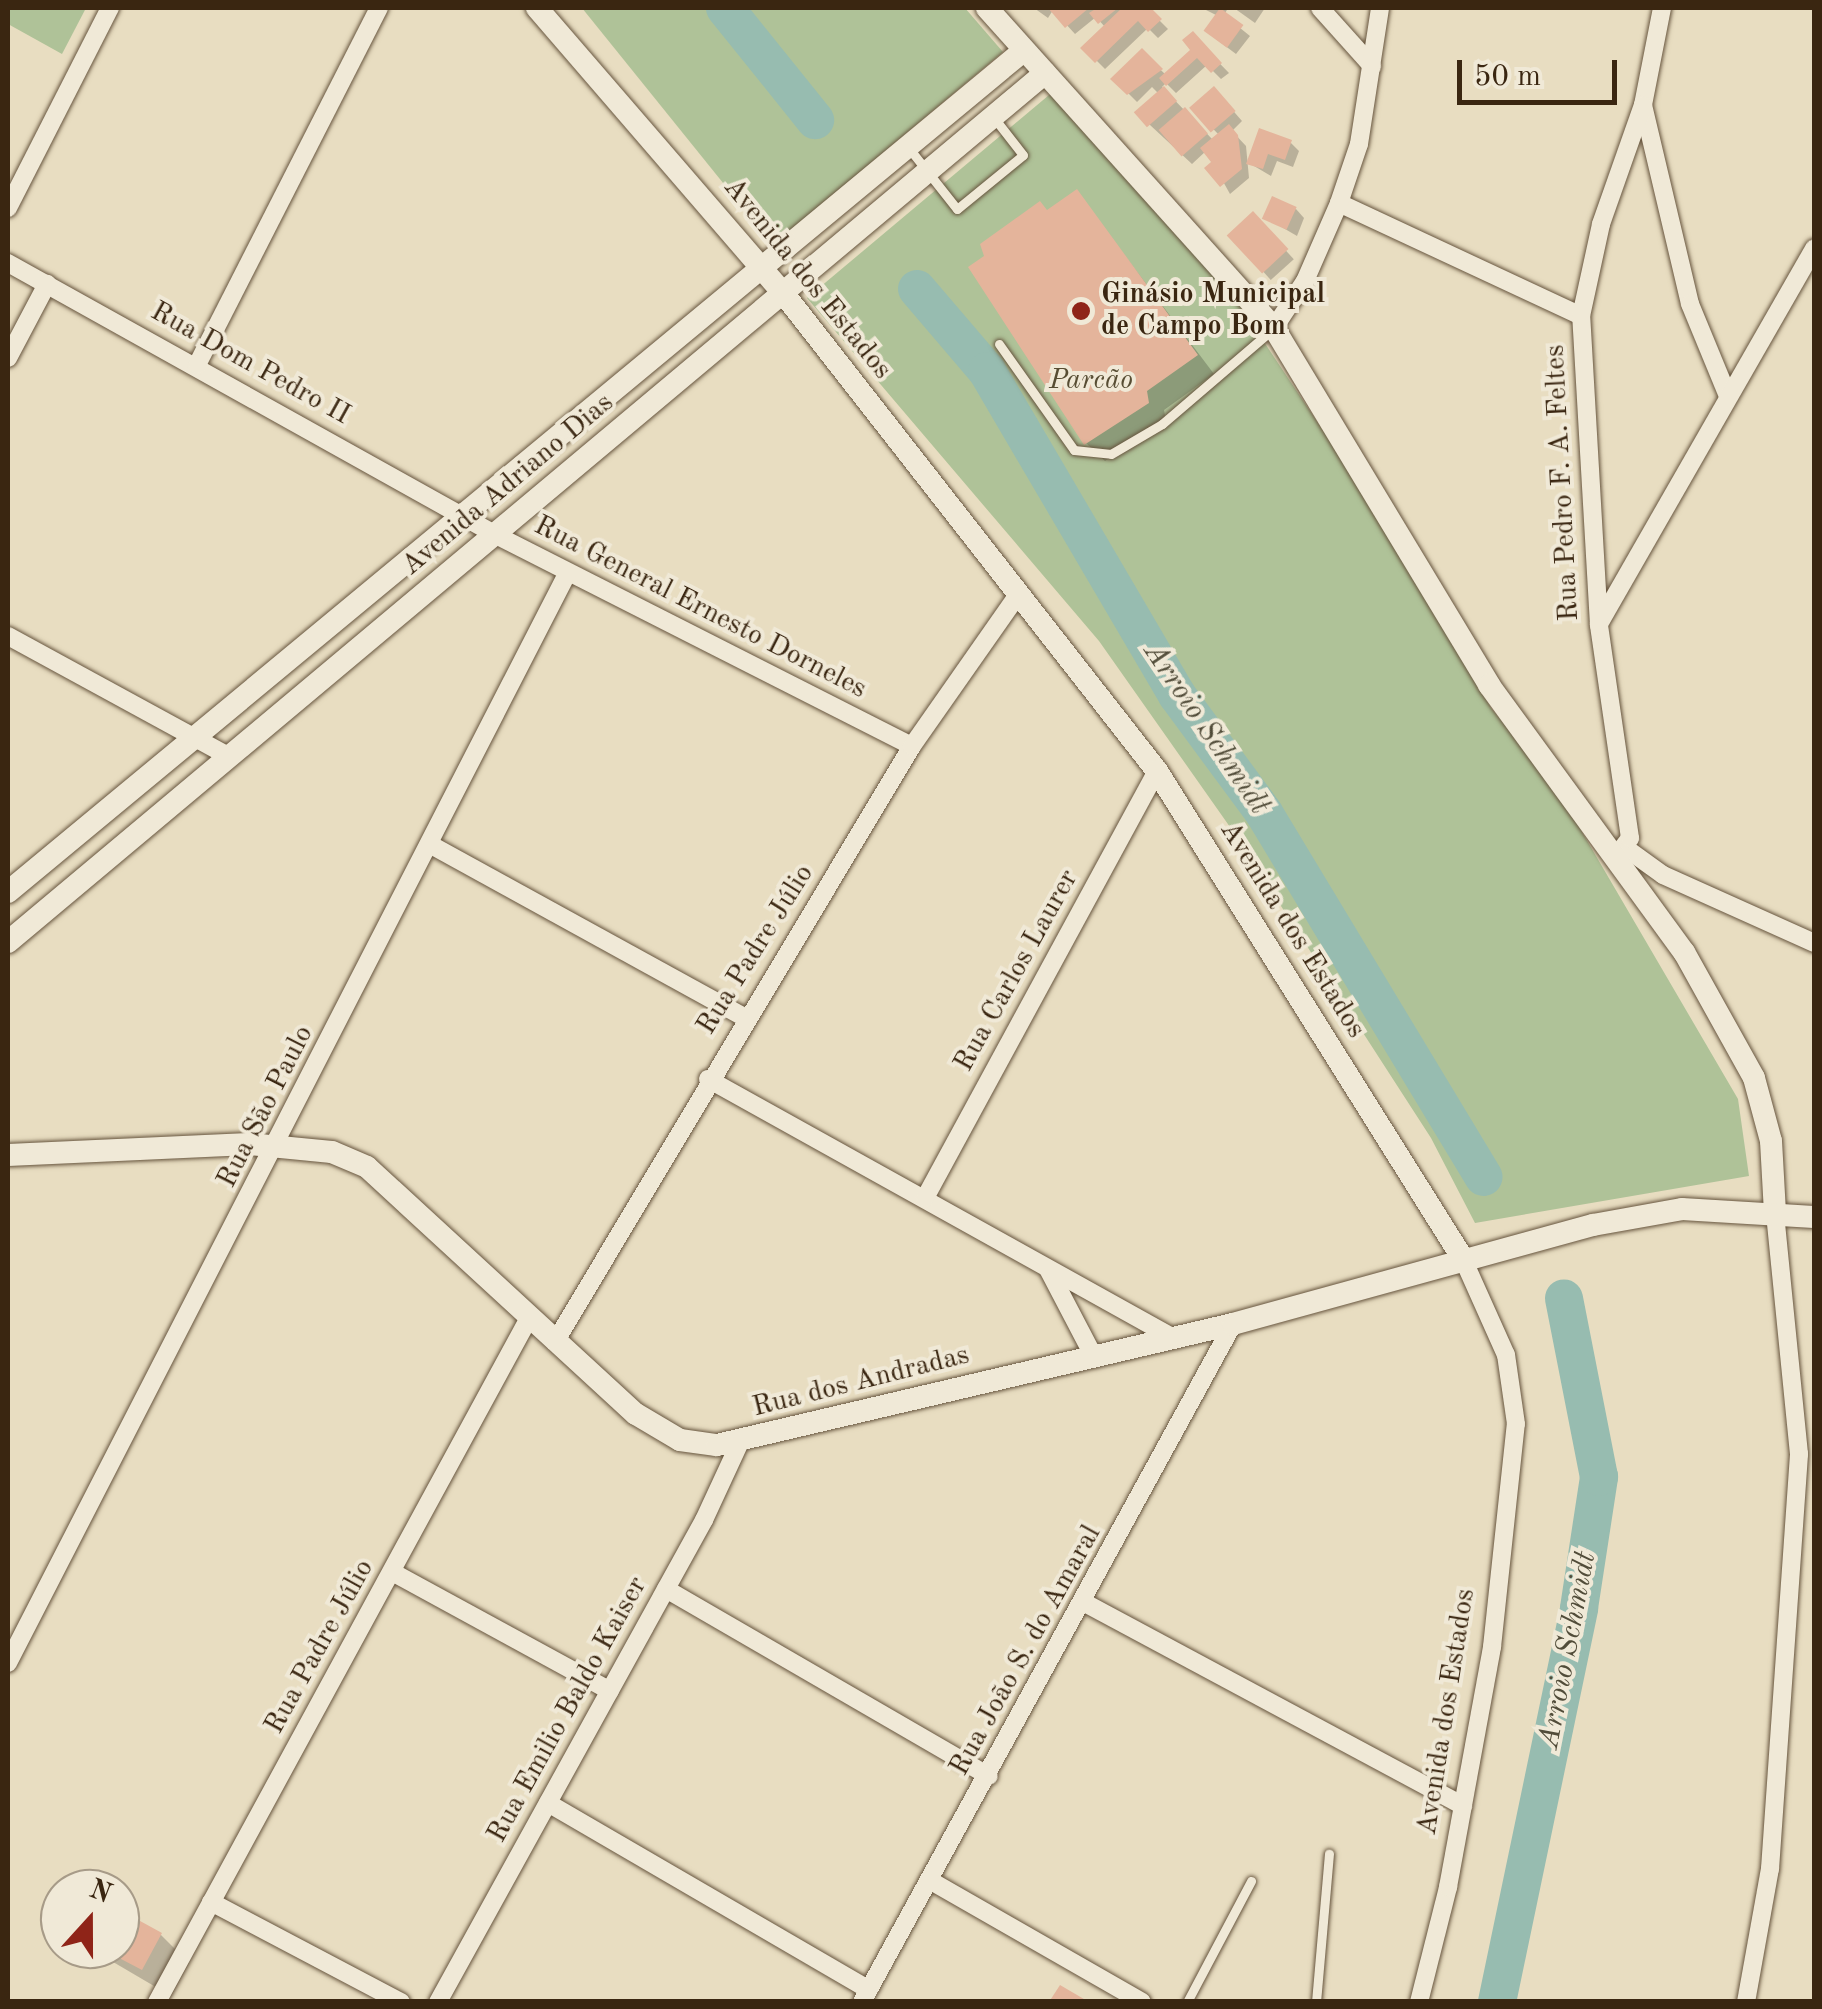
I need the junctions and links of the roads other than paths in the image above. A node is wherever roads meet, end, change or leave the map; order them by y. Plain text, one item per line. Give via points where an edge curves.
1 (110, 8) edge
2 (379, 8) edge
3 (537, 8) edge
4 (987, 8) edge
5 (1320, 8) edge
6 (1380, 8) edge
7 (1662, 8) edge
8 (1024, 52) junction
9 (1372, 66) junction
10 (1045, 73) junction
11 (1643, 105) junction
12 (994, 117) junction
13 (908, 147) junction
14 (927, 173) junction
15 (1339, 203) junction
16 (8, 208) edge
17 (1814, 248) edge
18 (8, 263) edge
19 (761, 267) junction
20 (47, 284) junction
21 (784, 294) junction
22 (1581, 316) junction
23 (1274, 328) junction
24 (999, 344) dead end
25 (8, 358) edge
26 (197, 365) junction
27 (1728, 396) junction
28 (464, 517) junction
29 (496, 535) junction
30 (568, 572) junction
31 (1018, 596) junction
32 (1599, 625) junction
33 (8, 636) edge
34 (195, 737) junction
35 (912, 746) junction
36 (230, 757) junction
37 (1157, 771) junction
38 (431, 844) junction
39 (1621, 853) junction
40 (8, 892) edge
41 (8, 942) edge
42 (1814, 943) edge
43 (747, 1019) junction
44 (708, 1079) junction
45 (277, 1146) junction
46 (8, 1155) edge
47 (924, 1198) junction
48 (1775, 1212) junction
49 (1814, 1218) edge
50 (1463, 1259) junction
51 (1048, 1268) junction
52 (529, 1318) junction
53 (1232, 1324) junction
54 (1172, 1337) junction
55 (555, 1342) junction
56 (1094, 1357) junction
57 (740, 1442) junction
58 (392, 1572) junction
59 (666, 1589) junction
60 (1085, 1604) junction
61 (8, 1663) edge
62 (610, 1691) junction
63 (990, 1776) junction
64 (548, 1802) junction
65 (1463, 1806) junction
66 (1329, 1854) dead end
67 (931, 1881) junction
68 (1251, 1881) dead end
69 (212, 1902) junction
70 (866, 1996) edge
71 (157, 2002) edge
72 (401, 2002) edge
73 (438, 2002) edge
74 (1142, 2002) edge
75 (1188, 2002) edge
76 (1316, 2002) edge
77 (1419, 2002) edge
78 (1746, 2002) edge

1 - 16 street
2 - 26 street
3 - 19 street, Avenida dos Estados
4 - 8 street
5 - 9 street
6 - 9 street
7 - 11 street, Rua Pedro F. A. Feltes
8 - 10 street
8 - 13 street, Avenida Adriano Dias
9 - 15 street
10 - 12 street, Avenida Adriano Dias
10 - 23 street
11 - 22 street, Rua Pedro F. A. Feltes via 1606,208
11 - 27 street via 1690,304
12 - 14 street, Avenida Adriano Dias
12 - 14 lane via 1023,155 957,208
13 - 14 lane
13 - 19 street, Avenida Adriano Dias
14 - 21 street, Avenida Adriano Dias
15 - 22 street
15 - 23 street via 1305,281
17 - 27 street
18 - 20 street, Rua Dom Pedro II
19 - 21 street, Avenida dos Estados
19 - 28 street, Avenida Adriano Dias
20 - 25 street
20 - 26 street, Rua Dom Pedro II
21 - 29 street, Avenida Adriano Dias
21 - 31 street, Avenida dos Estados
22 - 32 street, Rua Pedro F. A. Feltes
23 - 24 lane via 1162,424 1111,454 1074,450
23 - 39 street via 1490,686
26 - 28 street, Rua Dom Pedro II
27 - 32 street
28 - 29 street, Rua General Ernesto Dorneles
28 - 34 street, Avenida Adriano Dias
29 - 30 street, Rua General Ernesto Dorneles
29 - 36 street, Avenida Adriano Dias
30 - 35 street, Rua General Ernesto Dorneles
30 - 38 street, Rua São Paulo
31 - 35 street, Rua Padre Júlio
31 - 37 street, Avenida dos Estados
32 - 39 street, Rua Pedro F. A. Feltes
33 - 34 street
34 - 36 street
34 - 40 street, Avenida Adriano Dias
35 - 43 street, Rua Padre Júlio
36 - 41 street, Avenida Adriano Dias
37 - 47 street, Rua Carlos Laurer
37 - 50 street, Avenida dos Estados
38 - 43 street
38 - 45 street, Rua São Paulo
39 - 42 street
39 - 48 street via 1754,1078 1771,1141
43 - 44 street, Rua Padre Júlio
44 - 47 street
44 - 55 street, Rua Padre Júlio
45 - 46 street, Rua dos Andradas
45 - 52 street, Rua dos Andradas via 332,1152 367,1167
45 - 61 street, Rua São Paulo
47 - 51 street
48 - 49 street, Rua dos Andradas
48 - 50 street, Rua dos Andradas via 1682,1209
48 - 78 street via 1799,1454 1770,1869
50 - 53 street, Rua dos Andradas
50 - 65 street, Avenida dos Estados via 1506,1354 1516,1424 1492,1646
51 - 54 street
51 - 56 street
52 - 55 street, Rua dos Andradas
52 - 58 street, Rua Padre Júlio
53 - 54 street, Rua dos Andradas
53 - 60 street, Rua João S. do Amaral
54 - 56 street, Rua dos Andradas
55 - 57 street, Rua dos Andradas via 636,1414 680,1440
56 - 57 street, Rua dos Andradas
57 - 59 street, Rua Emilio Baldo Kaiser
58 - 62 street
58 - 69 street, Rua Padre Júlio
59 - 62 street, Rua Emilio Baldo Kaiser
59 - 63 street
60 - 63 street, Rua João S. do Amaral
60 - 65 street
62 - 64 street, Rua Emilio Baldo Kaiser
63 - 67 street, Rua João S. do Amaral
64 - 70 street
64 - 73 street, Rua Emilio Baldo Kaiser
65 - 77 street, Avenida dos Estados
66 - 76 lane
67 - 70 street, Rua João S. do Amaral
67 - 74 street
68 - 75 lane
69 - 71 street, Rua Padre Júlio
69 - 72 street

